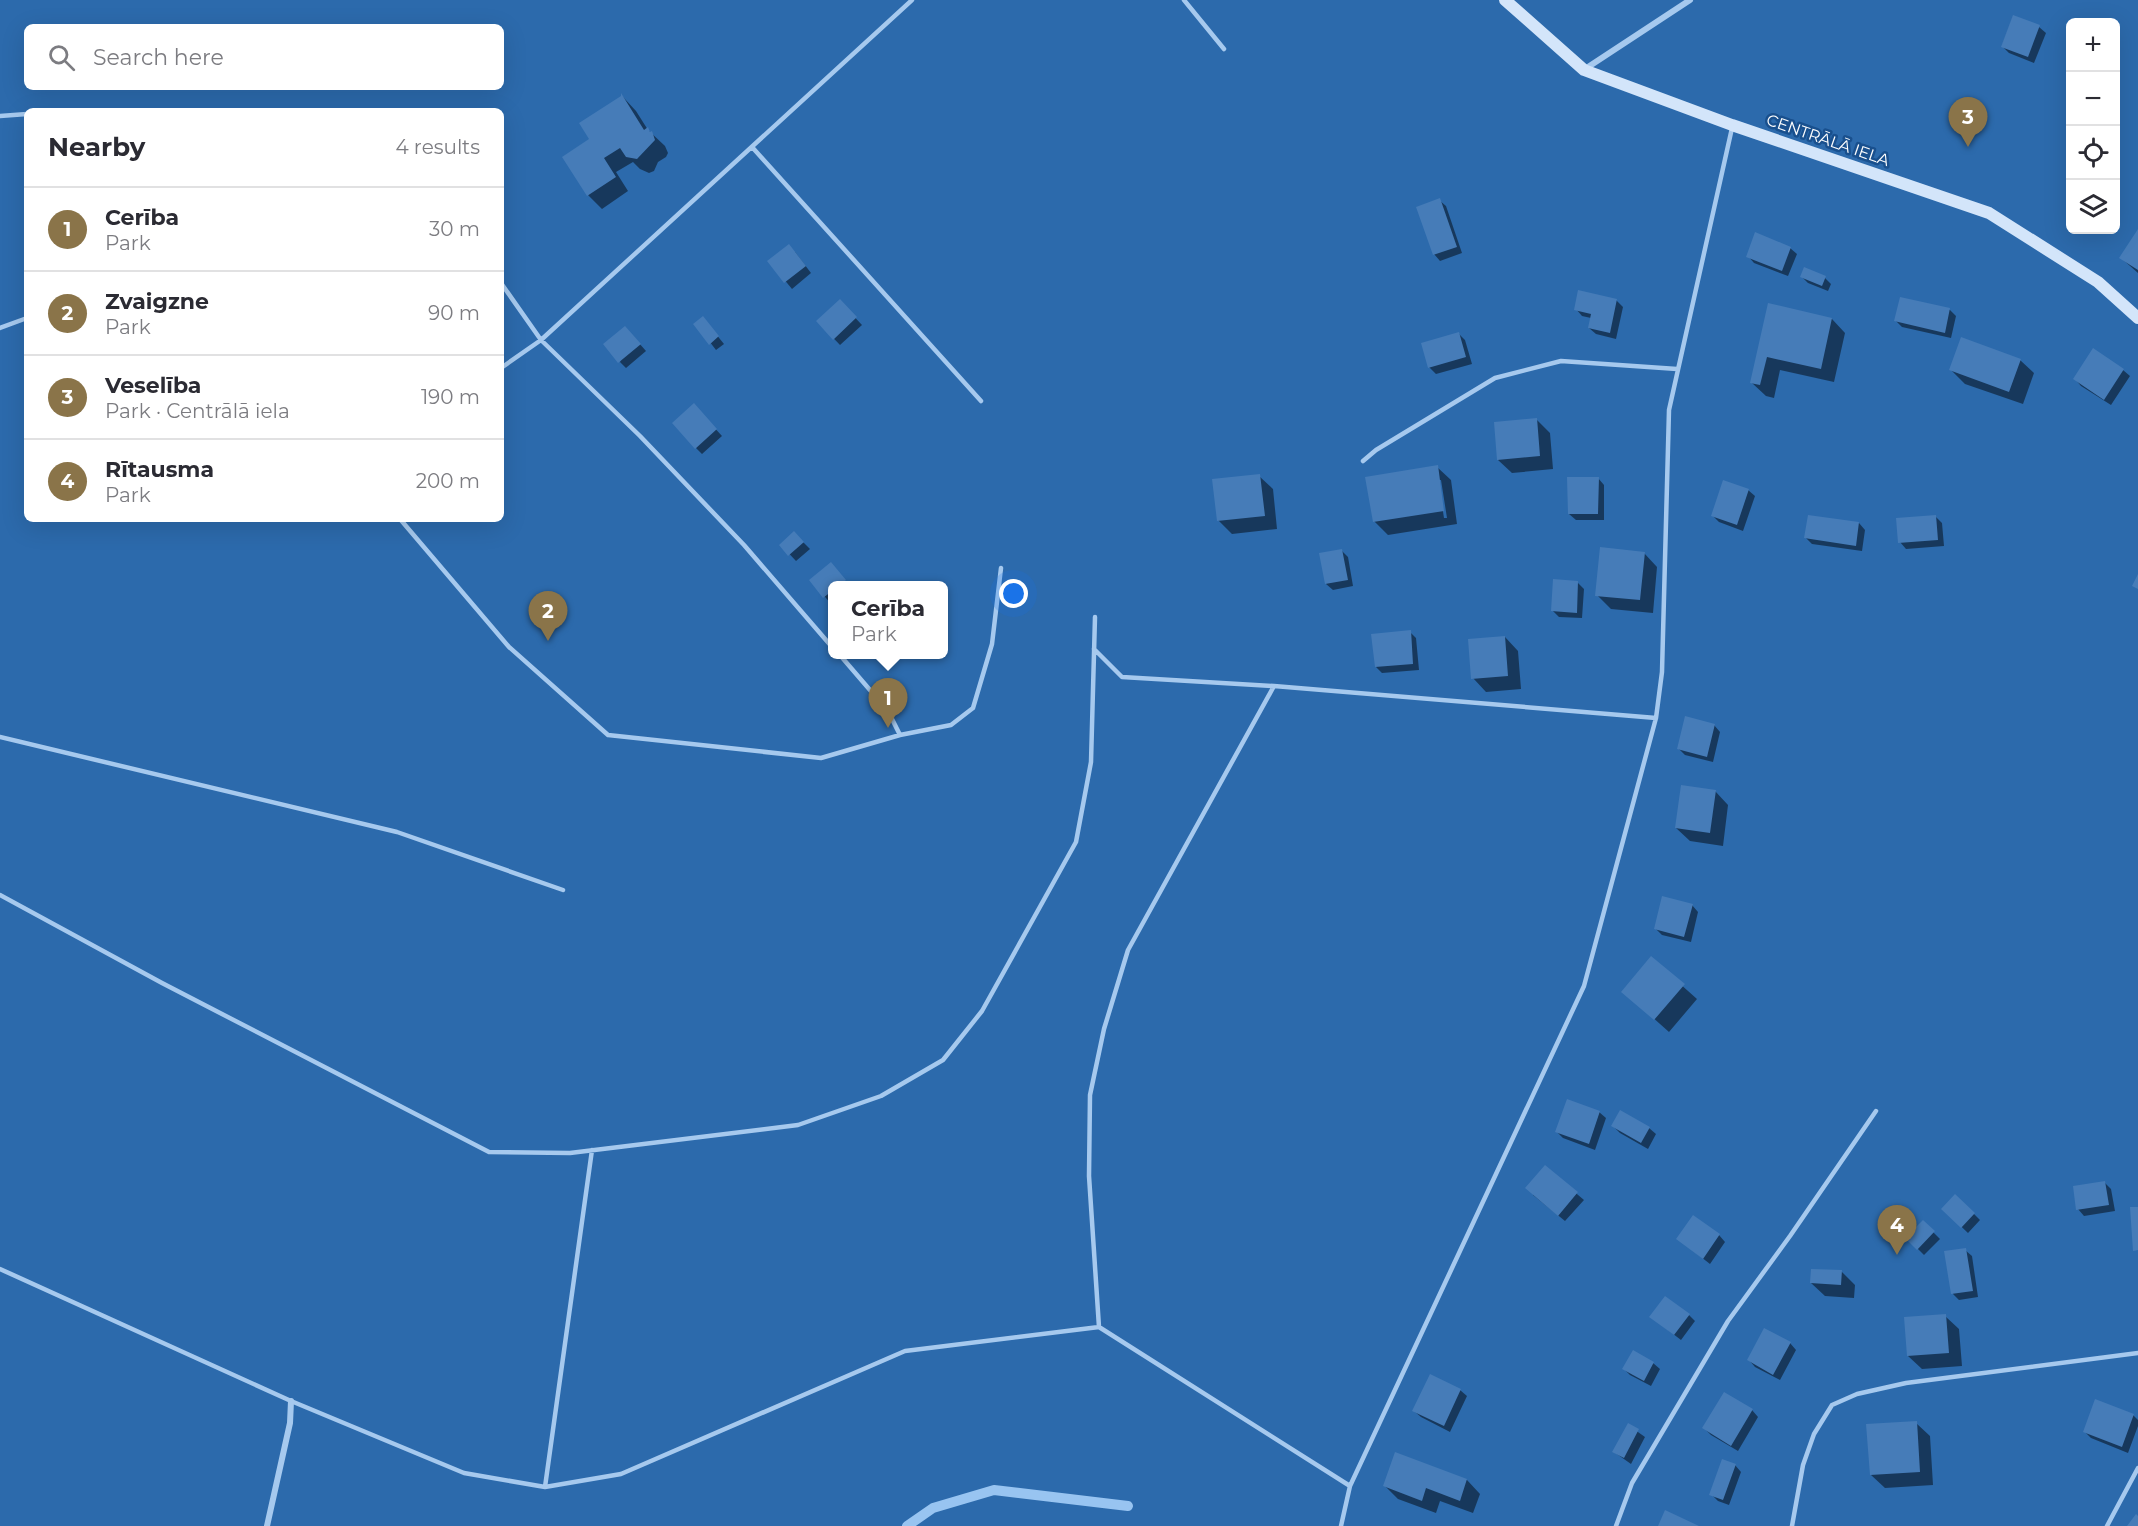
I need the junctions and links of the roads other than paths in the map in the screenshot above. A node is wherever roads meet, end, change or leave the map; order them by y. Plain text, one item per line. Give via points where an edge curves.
1 (912, 0) edge
2 (1184, 0) edge
3 (1505, 0) edge
4 (1690, 0) edge
5 (1224, 49) dead end
6 (1584, 70) junction
7 (24, 114) edge
8 (0, 116) edge
9 (1732, 125) junction
10 (752, 147) junction
11 (504, 287) edge
12 (2138, 318) edge
13 (24, 319) edge
14 (0, 328) edge
15 (541, 340) junction
16 (504, 366) edge
17 (1677, 369) junction
18 (981, 401) dead end
19 (1363, 461) dead end
20 (403, 522) edge
21 (1001, 568) dead end
22 (1095, 617) dead end
23 (828, 642) edge
24 (1094, 649) junction
25 (843, 659) edge
26 (1274, 686) junction
27 (1656, 717) junction
28 (900, 735) junction
29 (0, 737) edge
30 (563, 890) dead end
31 (0, 895) edge
32 (1876, 1111) dead end
33 (592, 1150) junction
34 (0, 1269) edge
35 (1099, 1327) junction
36 (2138, 1353) edge
37 (291, 1401) junction
38 (2138, 1468) edge
39 (1350, 1486) junction
40 (545, 1487) junction
41 (267, 1526) edge
42 (1341, 1526) edge
43 (1616, 1526) edge
44 (1792, 1526) edge
45 (2107, 1526) edge

1 - 10 lane
2 - 5 lane
3 - 6 street, CENTRĀLĀ IELA
4 - 6 street
6 - 9 street, CENTRĀLĀ IELA
7 - 8 lane
9 - 12 street, CENTRĀLĀ IELA via 1989,213 2097,282
9 - 17 lane
10 - 15 lane
10 - 18 lane
11 - 15 lane
13 - 14 lane
15 - 16 lane
15 - 23 lane via 744,545
17 - 19 lane via 1561,361 1495,378
17 - 27 lane via 1669,410 1662,672
20 - 28 lane via 509,647 608,735 821,758
21 - 28 lane via 992,644 973,708 951,725
22 - 24 lane
24 - 26 lane via 1122,677
24 - 33 lane via 1091,762 1076,842 982,1011 943,1060 881,1096 798,1125
25 - 28 lane via 888,711
26 - 27 lane
26 - 35 lane via 1128,950 1104,1029 1090,1095 1089,1176
27 - 39 lane via 1584,986
29 - 30 lane via 397,832
31 - 33 lane via 489,1152
32 - 43 lane via 1728,1321 1632,1483
33 - 40 lane
34 - 37 lane
35 - 39 lane
35 - 40 lane via 905,1351 621,1474
36 - 44 lane via 1906,1383 1857,1394 1832,1406 1814,1434 1803,1465
37 - 40 lane via 464,1473
37 - 41 street via 290,1423
38 - 45 lane
39 - 42 lane

